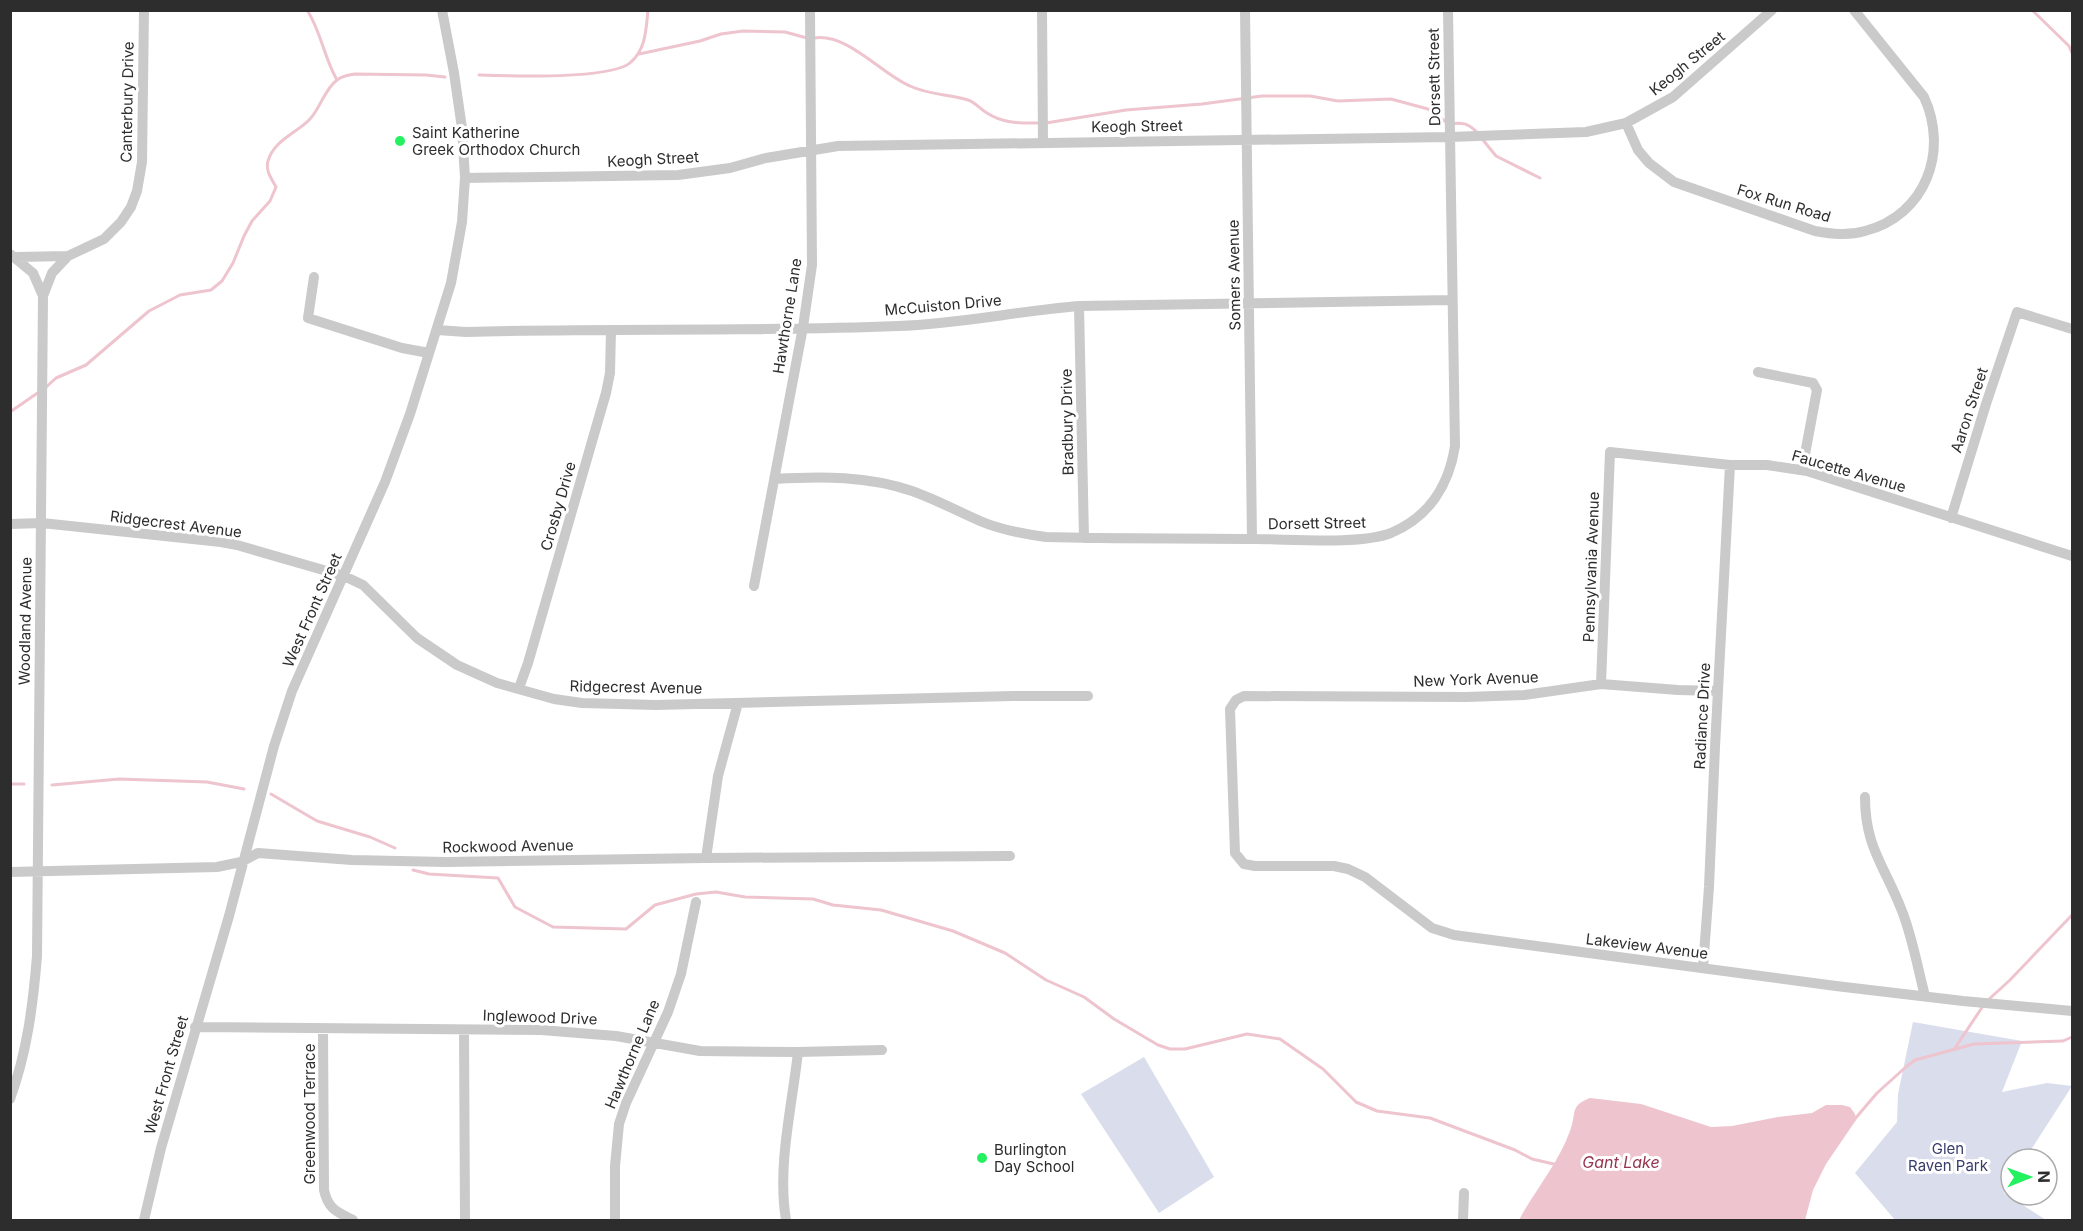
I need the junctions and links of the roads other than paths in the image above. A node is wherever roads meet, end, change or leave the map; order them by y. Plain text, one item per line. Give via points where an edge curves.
1 (144, 10) edge
2 (810, 10) edge
3 (1042, 10) edge
4 (1245, 10) edge
5 (1448, 10) edge
6 (1772, 10) edge
7 (1854, 10) edge
8 (445, 11) edge
9 (1626, 123) junction
10 (1450, 136) junction
11 (1247, 140) junction
12 (1043, 143) junction
13 (811, 150) junction
14 (465, 178) junction
15 (14, 255) edge
16 (68, 256) junction
17 (315, 277) dead end
18 (43, 296) junction
19 (1452, 300) junction
20 (1249, 303) junction
21 (1079, 306) junction
22 (803, 327) junction
23 (2073, 328) edge
24 (437, 330) junction
25 (611, 330) junction
26 (429, 353) junction
27 (1758, 372) dead end
28 (1610, 452) joint
29 (1730, 465) junction
30 (1802, 470) junction
31 (775, 479) junction
32 (1951, 518) junction
33 (42, 523) junction
34 (10, 524) edge
35 (1084, 538) junction
36 (1252, 539) junction
37 (2073, 556) edge
38 (344, 576) junction
39 (754, 586) dead end
40 (1601, 684) junction
41 (519, 688) junction
42 (1718, 691) junction
43 (1088, 696) dead end
44 (738, 703) junction
45 (1864, 797) dead end
46 (1010, 856) dead end
47 (706, 858) junction
48 (1239, 859) joint
49 (241, 862) junction
50 (36, 870) junction
51 (10, 872) edge
52 (696, 902) dead end
53 (1703, 968) junction
54 (1925, 996) junction
55 (2073, 1011) edge
56 (195, 1027) junction
57 (323, 1029) junction
58 (464, 1030) junction
59 (654, 1044) junction
60 (882, 1050) dead end
61 (798, 1052) junction
62 (10, 1099) edge
63 (1464, 1193) dead end
64 (144, 1221) edge
65 (353, 1221) edge
66 (465, 1221) edge
67 (615, 1221) edge
68 (786, 1221) edge
69 (1463, 1221) edge

1 - 16 street, Canterbury Drive via 142,162 137,191 121,222 104,238
2 - 13 street, Hawthorne Lane
3 - 12 street
4 - 11 street, Somers Avenue
5 - 10 street, Dorsett Street
6 - 9 street, Keogh Street via 1687,87
7 - 9 street, Fox Run Road via 1924,97 1935,127 1932,167 1923,187 1886,224 1853,234 1815,231 1674,182 1638,150
8 - 14 street, West Front Street
9 - 10 street, Keogh Street via 1566,134
10 - 11 street, Keogh Street
10 - 19 street, Dorsett Street
11 - 12 street, Keogh Street
11 - 20 street, Somers Avenue
12 - 13 street, Keogh Street via 876,145
13 - 14 street, Keogh Street via 678,175
13 - 22 street, Hawthorne Lane via 812,265
14 - 24 street, West Front Street via 458,251
15 - 16 street, Woodland Avenue
15 - 18 street, Woodland Avenue via 33,273
16 - 18 street, Canterbury Drive via 52,273
17 - 26 street via 308,318
18 - 33 street, Woodland Avenue
19 - 20 street, McCuiston Drive
19 - 36 street, Dorsett Street via 1455,446 1448,477 1429,507 1406,525 1379,536
20 - 21 street, McCuiston Drive
20 - 36 street, Somers Avenue
21 - 22 street, McCuiston Drive via 933,324
21 - 35 street, Bradbury Drive
22 - 25 street, McCuiston Drive
22 - 31 street, Hawthorne Lane
23 - 32 street, Aaron Street via 2017,312
24 - 25 street, McCuiston Drive
24 - 26 street, West Front Street
25 - 41 street, Crosby Drive via 606,393
26 - 38 street, West Front Street via 385,482
27 - 30 street via 1813,383 1817,390
28 - 29 street, Faucette Avenue
28 - 40 street, Pennsylvania Avenue
29 - 30 street, Faucette Avenue
29 - 42 street, Radiance Drive
30 - 32 street, Faucette Avenue
31 - 35 street, Dorsett Street via 862,479 911,491 1004,530
31 - 39 street, Hawthorne Lane
32 - 37 street, Faucette Avenue
33 - 34 street, Ridgecrest Avenue
33 - 38 street, Ridgecrest Avenue via 237,545
33 - 50 street, Woodland Avenue
35 - 36 street, Dorsett Street
38 - 41 street, Ridgecrest Avenue via 373,593 436,652 477,675
38 - 49 street, West Front Street via 273,746
40 - 42 street, New York Avenue
40 - 48 street, New York Avenue via 1524,695 1466,697 1244,696 1230,709 1229,721 1233,838
41 - 44 street, Ridgecrest Avenue via 582,703
42 - 53 street, Radiance Drive
43 - 44 street, Ridgecrest Avenue
44 - 47 street via 718,776
45 - 54 street via 1870,841 1904,914
46 - 47 street, Rockwood Avenue
47 - 49 street, Rockwood Avenue via 446,862 258,853
48 - 53 street, Lakeview Avenue via 1255,866 1348,869 1365,877 1432,928 1454,935
49 - 50 street, Rockwood Avenue via 217,867
49 - 56 street, West Front Street
50 - 51 street, Rockwood Avenue
50 - 62 street, Woodland Avenue via 33,998 19,1076
52 - 59 street, Hawthorne Lane via 681,974
53 - 54 street, Lakeview Avenue
54 - 55 street, Lakeview Avenue
56 - 57 street, Inglewood Drive
56 - 64 street, West Front Street
57 - 58 street, Inglewood Drive
57 - 65 street, Greenwood Terrace via 324,1190 331,1208
58 - 59 street, Inglewood Drive via 579,1032
58 - 66 street
59 - 61 street, Inglewood Drive via 700,1051
59 - 67 street, Hawthorne Lane via 619,1124
60 - 61 street, Inglewood Drive
61 - 68 street via 786,1144
63 - 69 street

